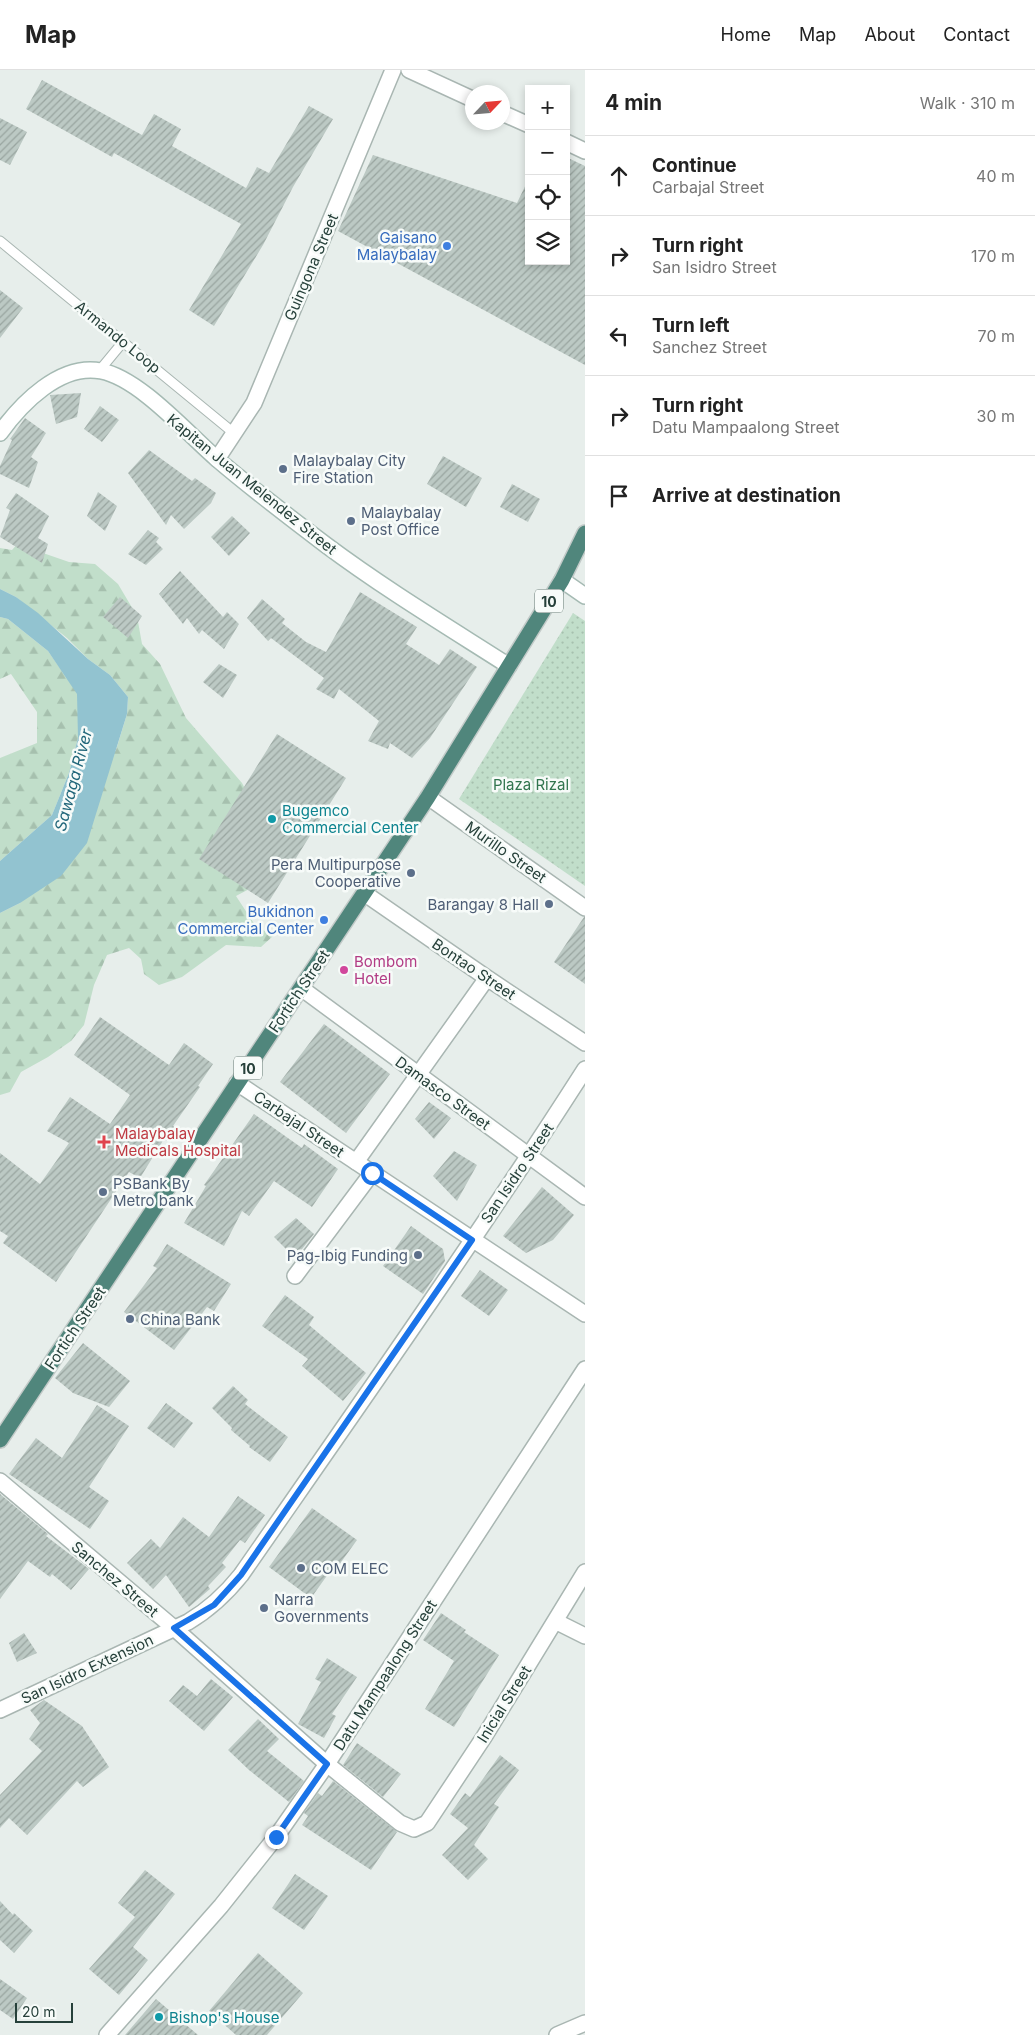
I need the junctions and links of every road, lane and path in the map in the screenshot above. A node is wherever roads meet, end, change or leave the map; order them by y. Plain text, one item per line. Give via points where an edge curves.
1 (393, 70) edge
2 (409, 70) edge
3 (465, 96) edge
4 (510, 117) edge
5 (525, 123) edge
6 (570, 144) edge
7 (585, 151) edge
8 (0, 241) edge
9 (123, 342) junction
10 (99, 370) junction
11 (0, 433) edge
12 (235, 434) junction
13 (217, 459) junction
14 (585, 533) edge
15 (562, 580) junction
16 (585, 596) edge
17 (509, 666) junction
18 (428, 797) junction
19 (364, 893) junction
20 (585, 908) edge
21 (487, 978) junction
22 (301, 988) junction
23 (585, 1043) edge
24 (585, 1070) edge
25 (417, 1074) junction
26 (238, 1083) junction
27 (529, 1157) junction
28 (356, 1162) junction
29 (372, 1173) junction
30 (585, 1197) edge
31 (472, 1240) junction
32 (295, 1276) dead end
33 (585, 1314) edge
34 (585, 1369) edge
35 (0, 1440) edge
36 (0, 1482) edge
37 (585, 1572) edge
38 (555, 1621) junction
39 (174, 1628) junction
40 (585, 1636) edge
41 (0, 1710) edge
42 (327, 1764) junction
43 (414, 1829) joint
44 (585, 2023) edge
45 (108, 2035) edge
46 (557, 2035) edge

1 - 12 street, Guingona Street via 254,404
2 - 3 street
4 - 5 street
6 - 7 street
8 - 9 lane, Armando Loop
9 - 10 lane
9 - 12 lane, Armando Loop
10 - 11 street, Kapitan Juan Melendez Street via 73,373 50,383 29,398
10 - 13 street, Kapitan Juan Melendez Street via 116,375 142,392
12 - 13 street, Guingona Street
13 - 17 street, Kapitan Juan Melendez Street via 354,566
14 - 15 highway, Fortich Street / 10
15 - 16 street
15 - 17 highway, Fortich Street / 10
17 - 18 highway, Fortich Street / 10
18 - 19 highway, Fortich Street / 10
18 - 20 street, Murillo Street
19 - 21 street, Bontao Street
19 - 22 highway, Fortich Street / 10
21 - 23 street, Bontao Street
21 - 25 street
22 - 25 street, Damasco Street
22 - 26 highway, Fortich Street / 10
24 - 27 street, San Isidro Street
25 - 27 street, Damasco Street
25 - 28 street
26 - 28 street, Carbajal Street
26 - 35 highway, Fortich Street / 10
27 - 30 street, Damasco Street
27 - 31 street, San Isidro Street
28 - 29 street, Carbajal Street
29 - 31 street, Carbajal Street
29 - 32 street
31 - 33 street, Carbajal Street
31 - 39 street, San Isidro Street via 241,1575 214,1605
34 - 42 street, Datu Mampaalong Street
36 - 39 street, Sanchez Street
37 - 38 street, Inicial Street
38 - 40 street
38 - 43 street, Inicial Street via 484,1737 426,1823
39 - 41 street, San Isidro Extension
39 - 42 street, Sanchez Street
42 - 43 street, Sanchez Street via 400,1824
42 - 45 street, Datu Mampaalong Street via 234,1890
44 - 46 street

